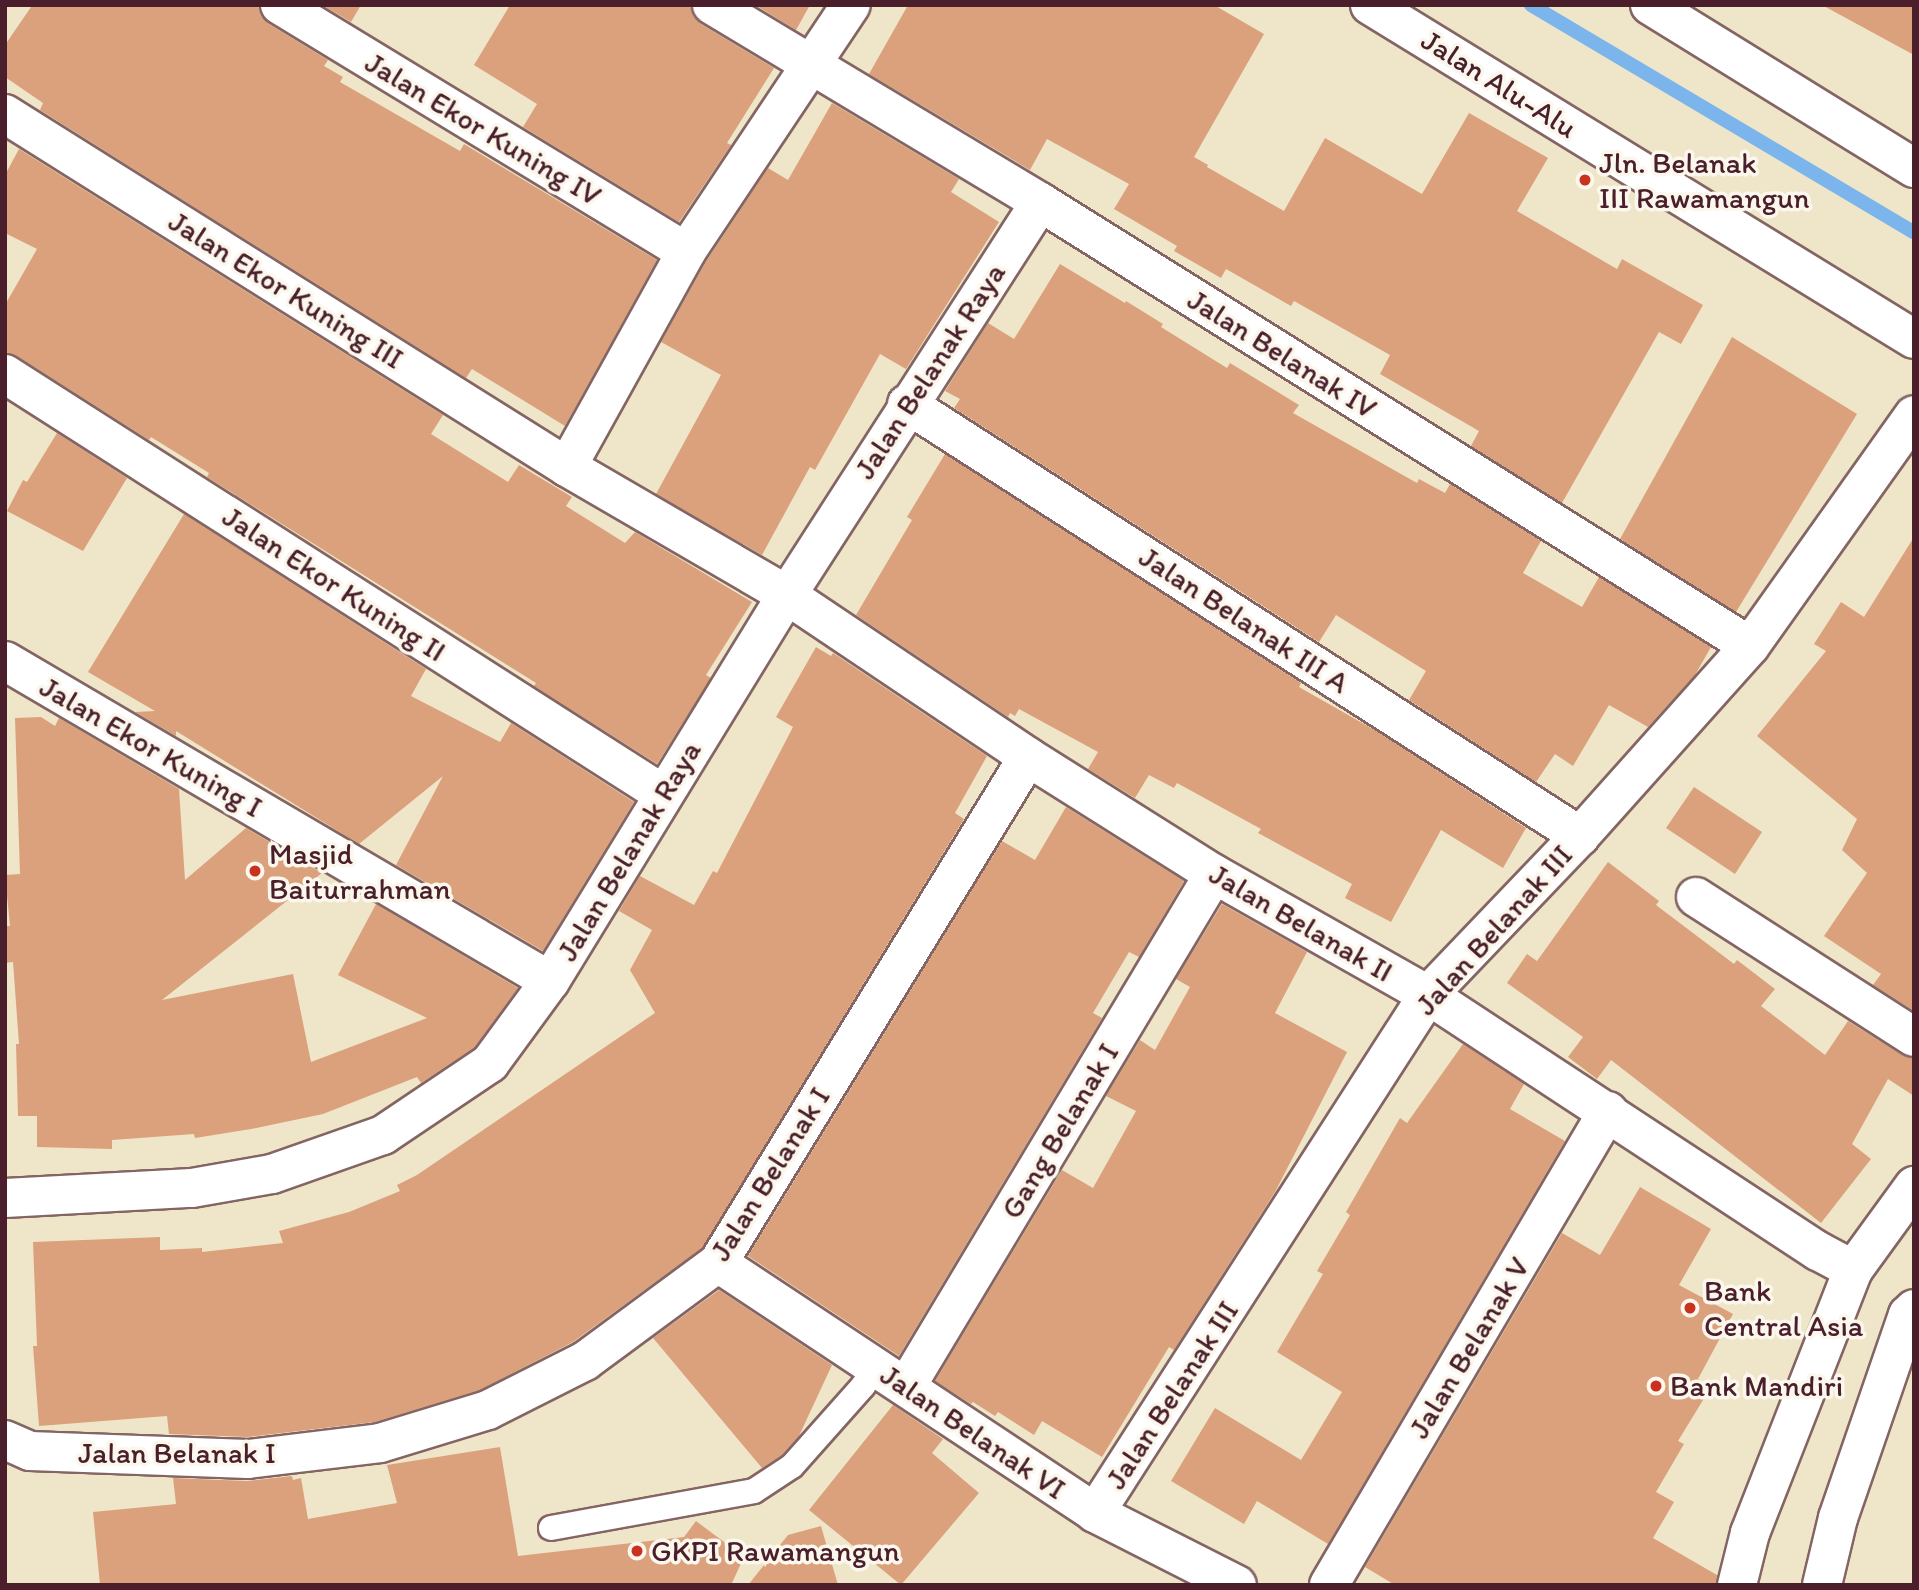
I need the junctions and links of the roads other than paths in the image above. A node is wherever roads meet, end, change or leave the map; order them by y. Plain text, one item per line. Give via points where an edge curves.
1 (280, 5) edge
2 (712, 5) edge
3 (850, 5) edge
4 (1370, 5) edge
5 (1650, 5) edge
6 (812, 65) junction
7 (5, 114) edge
8 (1914, 168) edge
9 (1040, 202) junction
10 (686, 252) junction
11 (1914, 338) edge
12 (5, 374) edge
13 (907, 404) junction
14 (1914, 415) edge
15 (567, 467) junction
16 (787, 595) junction
17 (1750, 646) junction
18 (5, 661) edge
19 (1028, 757) junction
20 (663, 794) junction
21 (1580, 836) junction
22 (1214, 874) junction
23 (1696, 897) dead end
24 (550, 981) junction
25 (1428, 995) junction
26 (1914, 1037) edge
27 (1608, 1111) junction
28 (1914, 1186) edge
29 (5, 1198) edge
30 (718, 1264) junction
31 (1853, 1270) junction
32 (1912, 1314) edge
33 (891, 1377) junction
34 (5, 1440) edge
35 (1095, 1513) junction
36 (551, 1528) dead end
37 (1237, 1585) edge
38 (1329, 1585) edge
39 (1737, 1585) edge
40 (1822, 1585) edge

1 - 10 street, Jalan Ekor Kuning IV
2 - 6 street, Jalan Belanak IV
3 - 6 street
4 - 11 street, Jalan Alu-Alu
5 - 8 street
6 - 9 street, Jalan Belanak IV
6 - 10 street
7 - 15 street, Jalan Ekor Kuning III
9 - 13 street, Jalan Belanak Raya
9 - 17 street, Jalan Belanak IV
10 - 15 street
12 - 20 street, Jalan Ekor Kuning II
13 - 16 street, Jalan Belanak Raya
13 - 21 street, Jalan Belanak III A
14 - 17 street, Jalan Belanak III
15 - 16 street, Jalan Ekor Kuning III
16 - 19 street, Jalan Belanak II
16 - 20 street, Jalan Belanak Raya
17 - 21 street, Jalan Belanak III
18 - 24 street, Jalan Ekor Kuning I
19 - 22 street, Jalan Belanak II
19 - 30 street, Jalan Belanak I
20 - 24 street, Jalan Belanak Raya
21 - 25 street, Jalan Belanak III
22 - 25 street, Jalan Belanak II
22 - 33 street, Gang Belanak I
23 - 26 street
24 - 29 street, Jalan Belanak Raya via 489,1063 383,1135 272,1174 192,1188
25 - 27 street, Jalan Belanak II
25 - 35 street, Jalan Belanak III
27 - 31 street, Jalan Belanak II
27 - 38 street, Jalan Belanak V
28 - 31 street
30 - 33 street, Jalan Belanak VI
30 - 34 street, Jalan Belanak I via 585,1361 488,1410 380,1443 248,1459 30,1451
31 - 39 street via 1750,1533
32 - 40 street via 1838,1518
33 - 35 street, Jalan Belanak VI
33 - 36 lane via 863,1386 792,1466 754,1490
35 - 37 street, Jalan Belanak VI

